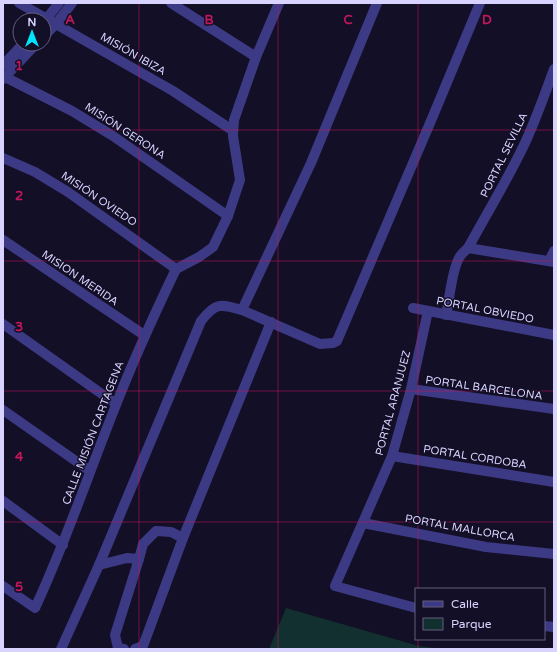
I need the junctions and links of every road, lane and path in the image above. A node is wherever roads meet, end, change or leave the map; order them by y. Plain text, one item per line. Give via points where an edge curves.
1 (19, 3) edge
2 (59, 3) edge
3 (72, 3) edge
4 (171, 3) edge
5 (279, 3) edge
6 (376, 3) edge
7 (480, 3) edge
8 (34, 12) edge
9 (52, 16) edge
10 (52, 19) edge
11 (52, 23) edge
12 (15, 52) edge
13 (28, 52) edge
14 (256, 57) junction
15 (3, 65) edge
16 (554, 69) edge
17 (4, 77) edge
18 (232, 130) junction
19 (3, 158) edge
20 (228, 216) junction
21 (3, 240) edge
22 (468, 248) junction
23 (554, 251) edge
24 (552, 262) edge
25 (176, 268) junction
26 (413, 308) dead end
27 (242, 310) junction
28 (428, 312) junction
29 (446, 315) junction
30 (271, 322) junction
31 (3, 324) edge
32 (144, 335) junction
33 (554, 335) edge
34 (411, 390) junction
35 (116, 404) junction
36 (554, 409) edge
37 (3, 410) edge
38 (392, 456) junction
39 (90, 471) junction
40 (554, 482) edge
41 (3, 501) edge
42 (363, 523) junction
43 (183, 538) junction
44 (63, 544) junction
45 (554, 554) edge
46 (139, 559) junction
47 (99, 565) junction
48 (3, 586) edge
49 (415, 608) edge
50 (61, 649) edge
51 (124, 649) edge
52 (135, 649) edge

1 - 8 street, MISIÓN IBIZA
2 - 9 street
3 - 10 street
4 - 14 street
5 - 14 street
6 - 27 street via 311,163
7 - 30 street via 337,341 333,344 320,344
11 - 18 street, MISIÓN IBIZA via 174,91
12 - 15 street
13 - 17 street
14 - 18 street
16 - 22 street, PORTAL SEVILLA via 524,143
17 - 20 street, MISIÓN GERONA via 72,111 113,136
18 - 20 street via 240,180
19 - 25 street, MISIÓN OVIEDO via 35,172 68,192
20 - 25 street via 213,247
21 - 32 street, MISION MERIDA
22 - 24 street
22 - 29 street, PORTAL SEVILLA via 460,256 455,268
23 - 24 street
25 - 32 street, CALLE MISIÓN CARTAGENA
26 - 28 street, PORTAL OBVIEDO
27 - 30 street
27 - 47 street via 223,305 210,310 202,321
28 - 29 street, PORTAL OBVIEDO
28 - 34 street, PORTAL ARANJUEZ
29 - 33 street, PORTAL OBVIEDO
30 - 43 street
31 - 35 street
32 - 35 street, CALLE MISIÓN CARTAGENA
34 - 36 street, PORTAL BARCELONA
34 - 38 street, PORTAL ARANJUEZ
35 - 39 street, CALLE MISIÓN CARTAGENA
37 - 39 street
38 - 40 street, PORTAL CORDOBA
38 - 42 street, PORTAL ARANJUEZ
39 - 44 street, CALLE MISIÓN CARTAGENA
41 - 44 street
42 - 45 street, PORTAL MALLORCA via 486,547
42 - 49 street, PORTAL ARANJUEZ via 335,586
43 - 46 street via 171,532 156,531 143,544
43 - 52 street via 143,646
44 - 48 street, CALLE MISIÓN CARTAGENA via 35,608
46 - 47 street via 127,558
46 - 51 street via 115,635 118,648
47 - 50 street

